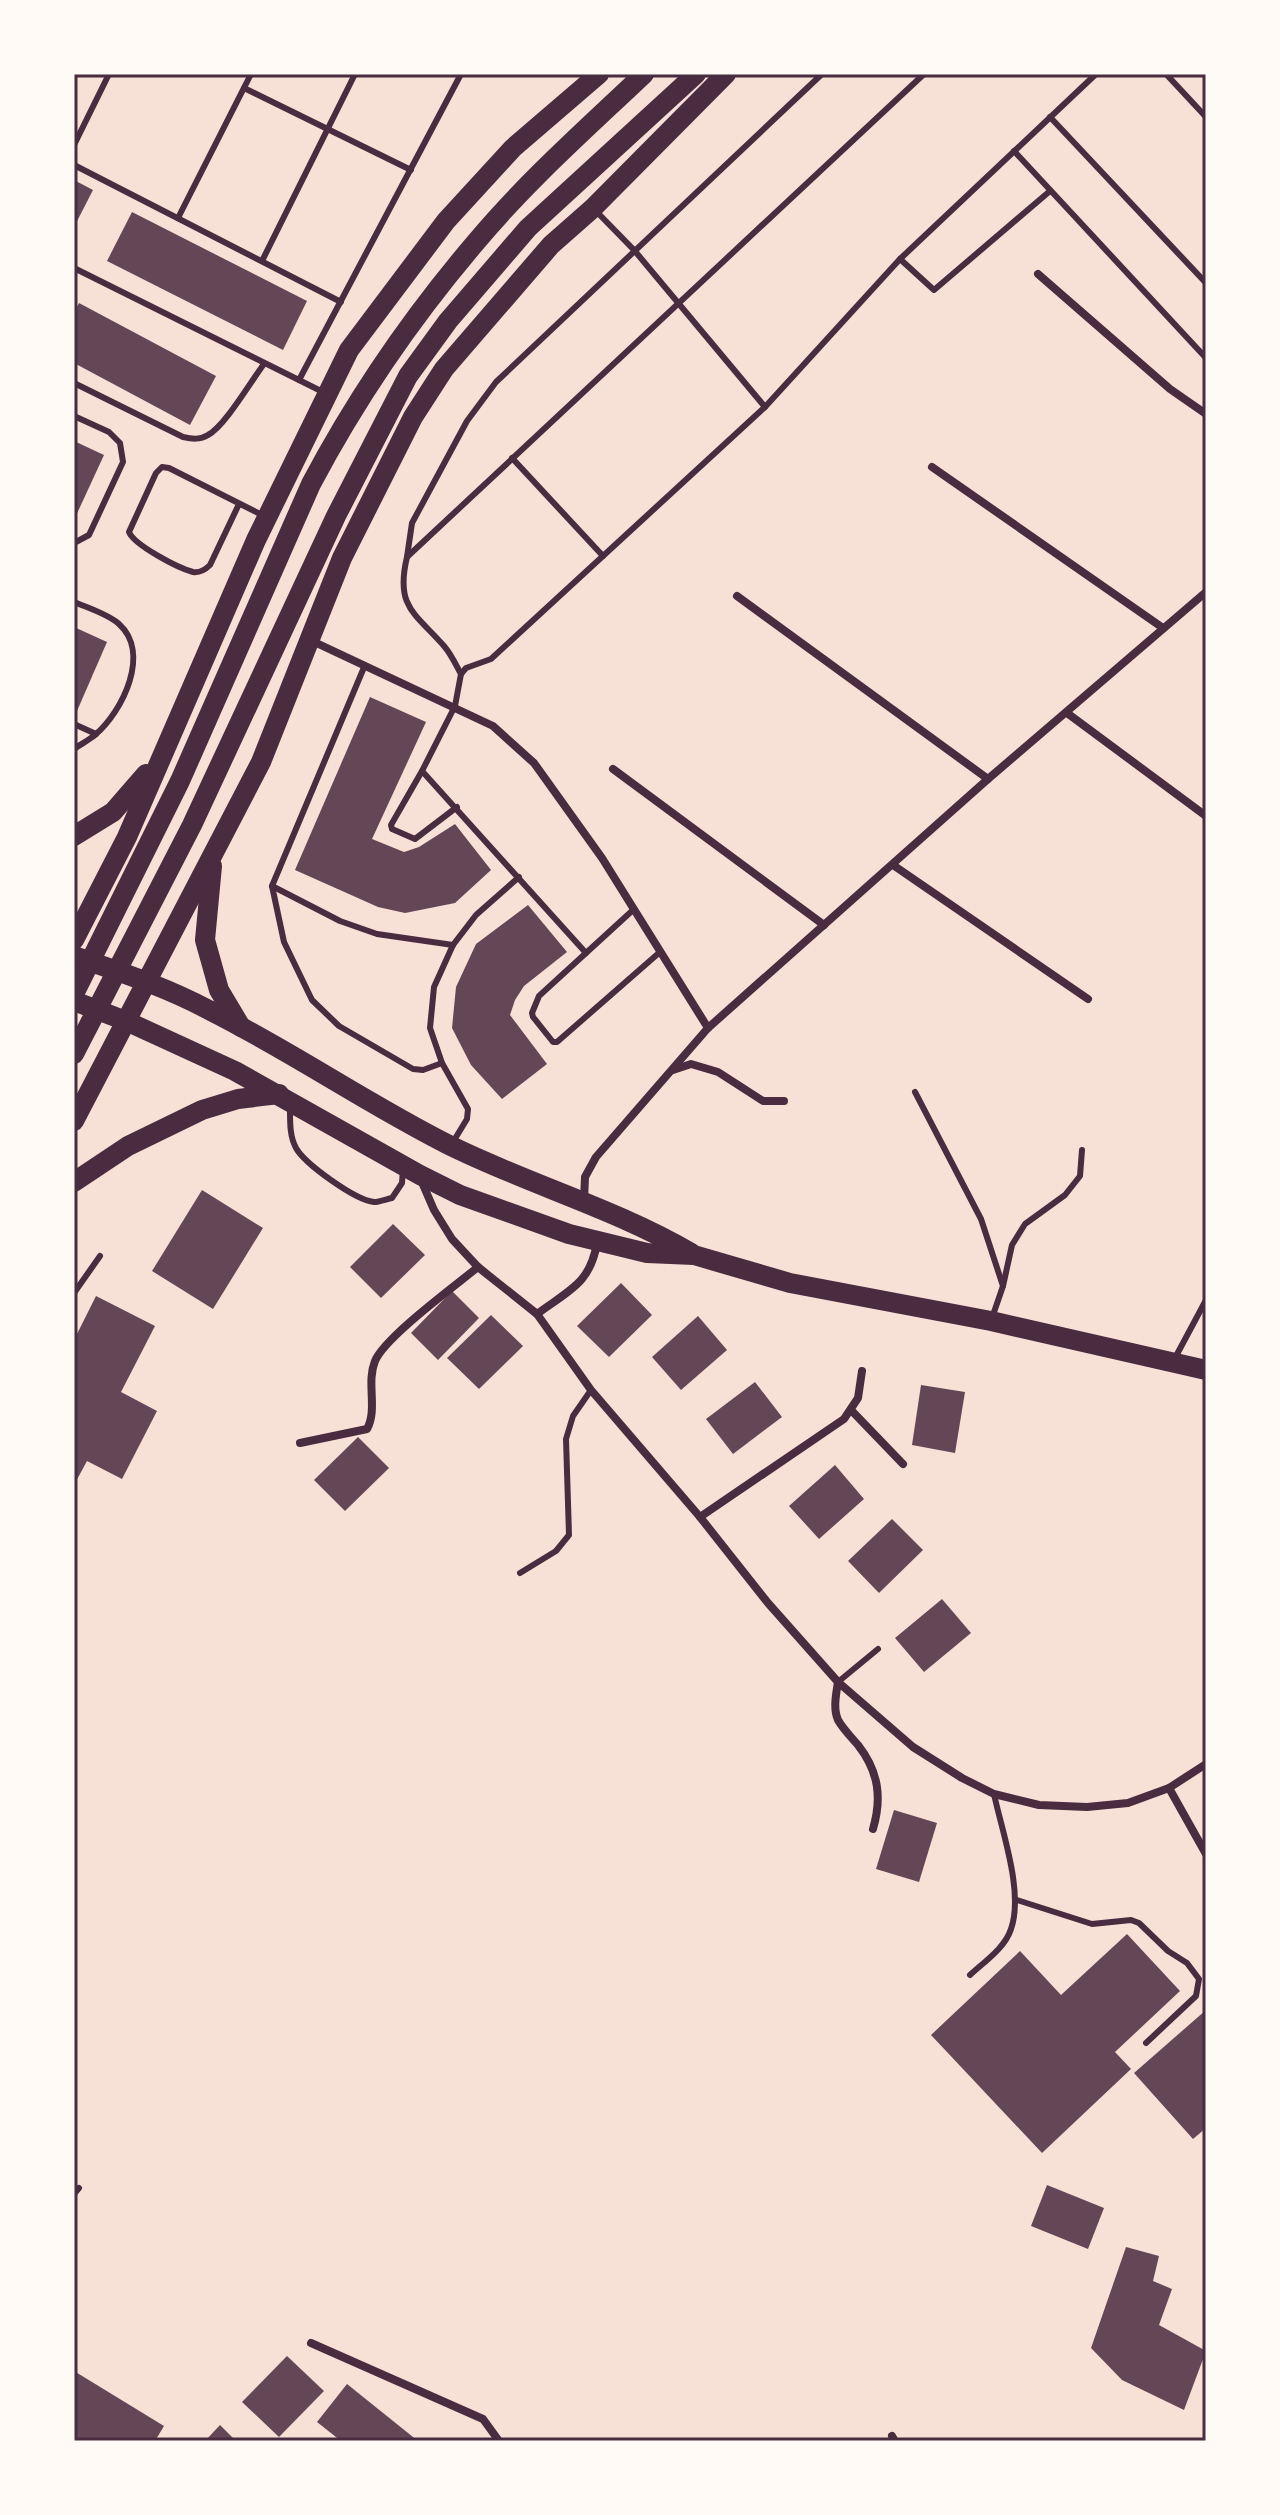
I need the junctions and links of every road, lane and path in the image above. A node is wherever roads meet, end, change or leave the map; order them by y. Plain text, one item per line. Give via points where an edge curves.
1 (109, 74) edge
2 (251, 74) edge
3 (355, 74) edge
4 (461, 74) edge
5 (599, 74) edge
6 (644, 74) edge
7 (696, 74) edge
8 (726, 74) edge
9 (822, 74) edge
10 (924, 74) edge
11 (1096, 74) edge
12 (1166, 74) edge
13 (244, 88) junction
14 (1050, 117) junction
15 (1206, 117) edge
16 (328, 129) junction
17 (74, 145) edge
18 (1014, 151) junction
19 (74, 165) edge
20 (411, 170) junction
21 (1050, 191) junction
22 (593, 208) junction
23 (178, 218) junction
24 (634, 250) junction
25 (900, 259) junction
26 (262, 261) junction
27 (74, 268) edge
28 (1038, 274) dead end
29 (1205, 279) edge
30 (341, 302) junction
31 (677, 304) junction
32 (1206, 358) edge
33 (264, 364) junction
34 (299, 380) junction
35 (74, 383) edge
36 (328, 394) junction
37 (765, 407) junction
38 (1206, 414) edge
39 (74, 416) edge
40 (512, 458) junction
41 (932, 467) dead end
42 (239, 504) junction
43 (267, 517) junction
44 (75, 545) edge
45 (603, 556) junction
46 (407, 557) junction
47 (1206, 592) edge
48 (737, 596) dead end
49 (74, 602) edge
50 (1163, 628) junction
51 (310, 640) junction
52 (365, 665) junction
53 (461, 674) junction
54 (455, 706) junction
55 (1067, 713) junction
56 (74, 724) edge
57 (96, 734) junction
58 (166, 746) junction
59 (74, 749) edge
60 (613, 769) dead end
61 (422, 771) junction
62 (988, 779) junction
63 (457, 807) junction
64 (1206, 816) edge
65 (74, 836) edge
66 (213, 854) junction
67 (893, 865) junction
68 (519, 877) junction
69 (272, 886) junction
70 (633, 910) junction
71 (824, 925) junction
72 (74, 940) edge
73 (453, 945) junction
74 (660, 952) junction
75 (586, 953) junction
76 (74, 956) edge
77 (147, 982) junction
78 (74, 994) edge
79 (1088, 999) dead end
80 (74, 1001) edge
81 (126, 1021) junction
82 (241, 1027) junction
83 (708, 1028) junction
84 (74, 1054) edge
85 (442, 1063) junction
86 (672, 1070) junction
87 (915, 1092) dead end
88 (279, 1094) junction
89 (784, 1101) dead end
90 (297, 1105) junction
91 (74, 1121) edge
92 (451, 1146) junction
93 (1082, 1150) dead end
94 (411, 1170) junction
95 (74, 1182) edge
96 (584, 1202) junction
97 (597, 1242) junction
98 (694, 1255) junction
99 (100, 1256) dead end
100 (478, 1267) junction
101 (1003, 1286) junction
102 (74, 1293) edge
103 (1206, 1300) edge
104 (537, 1314) junction
105 (991, 1321) junction
106 (1173, 1362) junction
107 (1206, 1370) edge
108 (862, 1371) dead end
109 (591, 1390) junction
110 (851, 1410) junction
111 (300, 1443) dead end
112 (903, 1464) dead end
113 (700, 1517) junction
114 (520, 1573) dead end
115 (878, 1649) dead end
116 (838, 1682) junction
117 (1206, 1764) edge
118 (1169, 1788) junction
119 (994, 1794) junction
120 (873, 1829) dead end
121 (1206, 1854) edge
122 (1017, 1900) junction
123 (970, 1975) dead end
124 (1146, 2043) dead end
125 (311, 2343) dead end
126 (499, 2441) edge

1 - 17 lane
2 - 13 lane
3 - 16 lane
4 - 20 lane
5 - 36 main road via 513,148 446,221 349,350
6 - 78 main road via 477,240 387,354 311,484 180,781
7 - 84 main road via 528,228 408,376 336,516 178,853
8 - 22 main road
9 - 24 lane
10 - 31 lane
11 - 14 lane
12 - 15 lane
13 - 16 lane
13 - 23 lane
14 - 18 lane
14 - 29 lane
16 - 20 lane
16 - 26 lane
18 - 21 lane
18 - 25 lane
19 - 23 lane
20 - 30 lane
21 - 25 lane via 934,290
21 - 32 lane
22 - 24 lane
22 - 51 main road via 551,245 444,369 413,417 342,558
23 - 26 lane
24 - 31 lane
24 - 46 lane via 496,382 467,421 412,523
25 - 37 lane
26 - 30 lane
27 - 33 lane
28 - 38 street
30 - 34 lane
31 - 37 lane
31 - 40 lane
33 - 34 lane
33 - 35 lane via 216,430 194,439
34 - 36 lane
36 - 43 main road
37 - 45 lane
39 - 44 lane via 109,432 120,443 123,462 89,535
40 - 45 lane
40 - 46 lane
41 - 50 street
42 - 42 lane via 162,467 129,532 139,545 195,572 205,571
42 - 43 lane
43 - 58 main road
45 - 53 lane via 491,659
46 - 53 lane via 402,580 411,613 445,648
47 - 50 street
48 - 62 street
49 - 57 lane via 118,623 133,642 126,688
50 - 55 street
51 - 52 street
51 - 66 main road via 261,762
52 - 54 street
52 - 69 lane
53 - 54 lane
54 - 61 lane
54 - 70 street via 493,726 534,763
55 - 62 street
55 - 64 street
56 - 57 lane
57 - 59 lane
58 - 65 main road via 113,812
58 - 72 main road
60 - 71 street
61 - 63 lane
61 - 63 lane via 392,829 413,840
62 - 67 street
63 - 68 lane
66 - 77 main road
66 - 82 main road via 205,940 219,990
67 - 71 street
67 - 79 street
68 - 73 lane via 476,915
68 - 75 lane
69 - 73 lane via 377,934
69 - 85 lane via 284,942 312,1000 339,1026 413,1069
70 - 74 street
70 - 75 lane
71 - 83 street
73 - 85 lane via 434,987 430,1028
74 - 75 lane via 553,1042 532,1013 539,996
74 - 83 street
76 - 77 main road
77 - 81 main road
77 - 82 main road
80 - 81 main road
81 - 88 main road
81 - 91 main road
82 - 92 main road
83 - 86 street
85 - 92 lane via 468,1109
86 - 89 street via 691,1064 718,1072 763,1101
86 - 96 street via 596,1157 585,1177
87 - 101 lane via 981,1219
88 - 90 main road
88 - 95 main road via 202,1110 128,1146
90 - 94 main road
90 - 94 lane via 290,1111 296,1148 308,1163 357,1196 374,1202 392,1198
92 - 96 main road
93 - 101 lane via 1080,1176 1065,1195 1025,1224 1012,1245
94 - 97 main road via 460,1195
94 - 100 street via 452,1239
96 - 98 main road
97 - 98 main road via 647,1253
97 - 104 street via 586,1278
98 - 105 main road via 790,1283
99 - 102 lane
100 - 104 street
100 - 111 street via 388,1342 376,1359 367,1429
101 - 105 lane
103 - 106 lane
104 - 109 street
105 - 106 main road
106 - 107 main road
108 - 110 street
109 - 113 street
109 - 114 lane via 573,1416 566,1439 569,1535 556,1551
110 - 112 street
110 - 113 street via 830,1430
113 - 116 street
115 - 116 lane
116 - 119 street via 913,1747
116 - 120 street via 839,1720 877,1779
117 - 118 street
118 - 119 street via 1128,1803 1087,1807 1039,1805
118 - 121 street
119 - 122 lane
122 - 123 lane via 1011,1930
122 - 124 lane via 1092,1924 1131,1920 1187,1963 1199,1979 1196,1996
125 - 126 street via 483,2419

